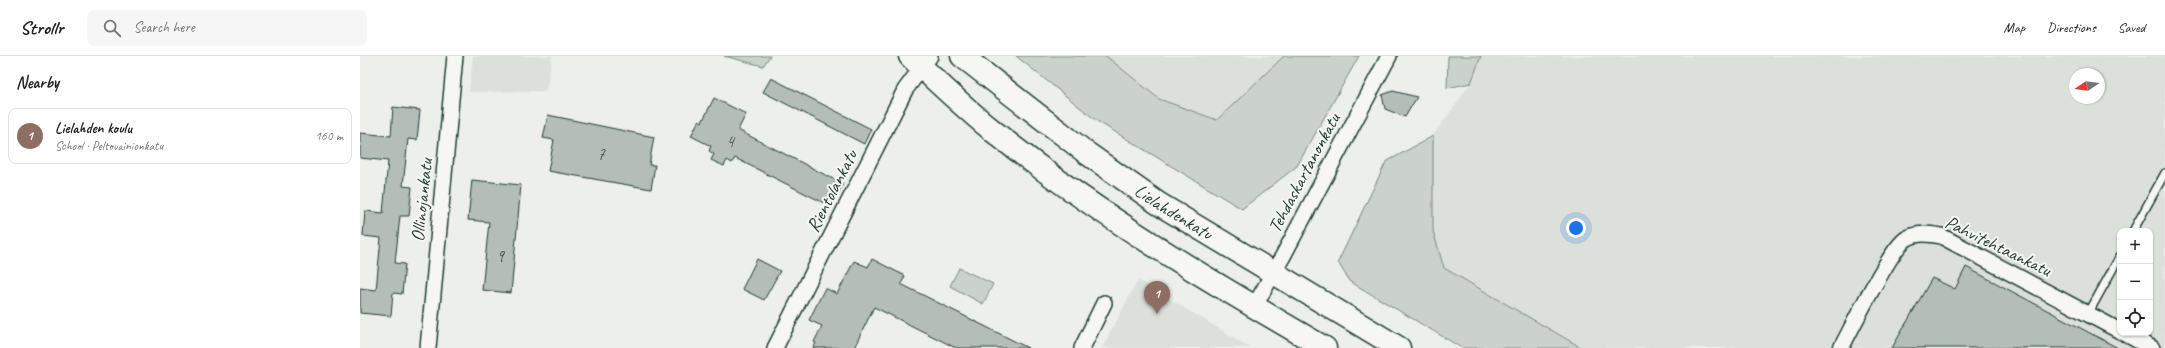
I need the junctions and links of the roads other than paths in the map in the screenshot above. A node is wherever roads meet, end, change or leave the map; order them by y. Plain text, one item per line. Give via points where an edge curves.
1 (455, 56) edge
2 (962, 56) edge
3 (1389, 56) edge
4 (921, 60) edge
5 (2165, 173) edge
6 (2136, 228) edge
7 (2117, 261) edge
8 (1273, 274) junction
9 (1104, 303) dead end
10 (1254, 307) junction
11 (2088, 314) junction
12 (2117, 329) edge
13 (2130, 336) edge
14 (428, 348) edge
15 (775, 348) edge
16 (1082, 348) edge
17 (1325, 348) edge
18 (1400, 348) edge
19 (1841, 348) edge
20 (2152, 348) edge

1 - 14 street, Ollinojankatu
2 - 8 main road, Lielahdenkatu via 1017,101 1111,170 1160,204
3 - 8 street, Tehdaskartanonkatu
4 - 10 main road, Lielahdenkatu via 993,131 1050,174 1138,236
4 - 15 street, Rientolankatu
5 - 6 lane
7 - 11 lane
8 - 10 street, Tehdaskartanonkatu
8 - 18 main road, Lielahdenkatu
9 - 16 street
10 - 17 main road, Lielahdenkatu
11 - 12 street, Pahvitehtaankatu
11 - 19 street, Pahvitehtaankatu via 1941,236 1925,233 1905,240 1891,258
13 - 20 street

